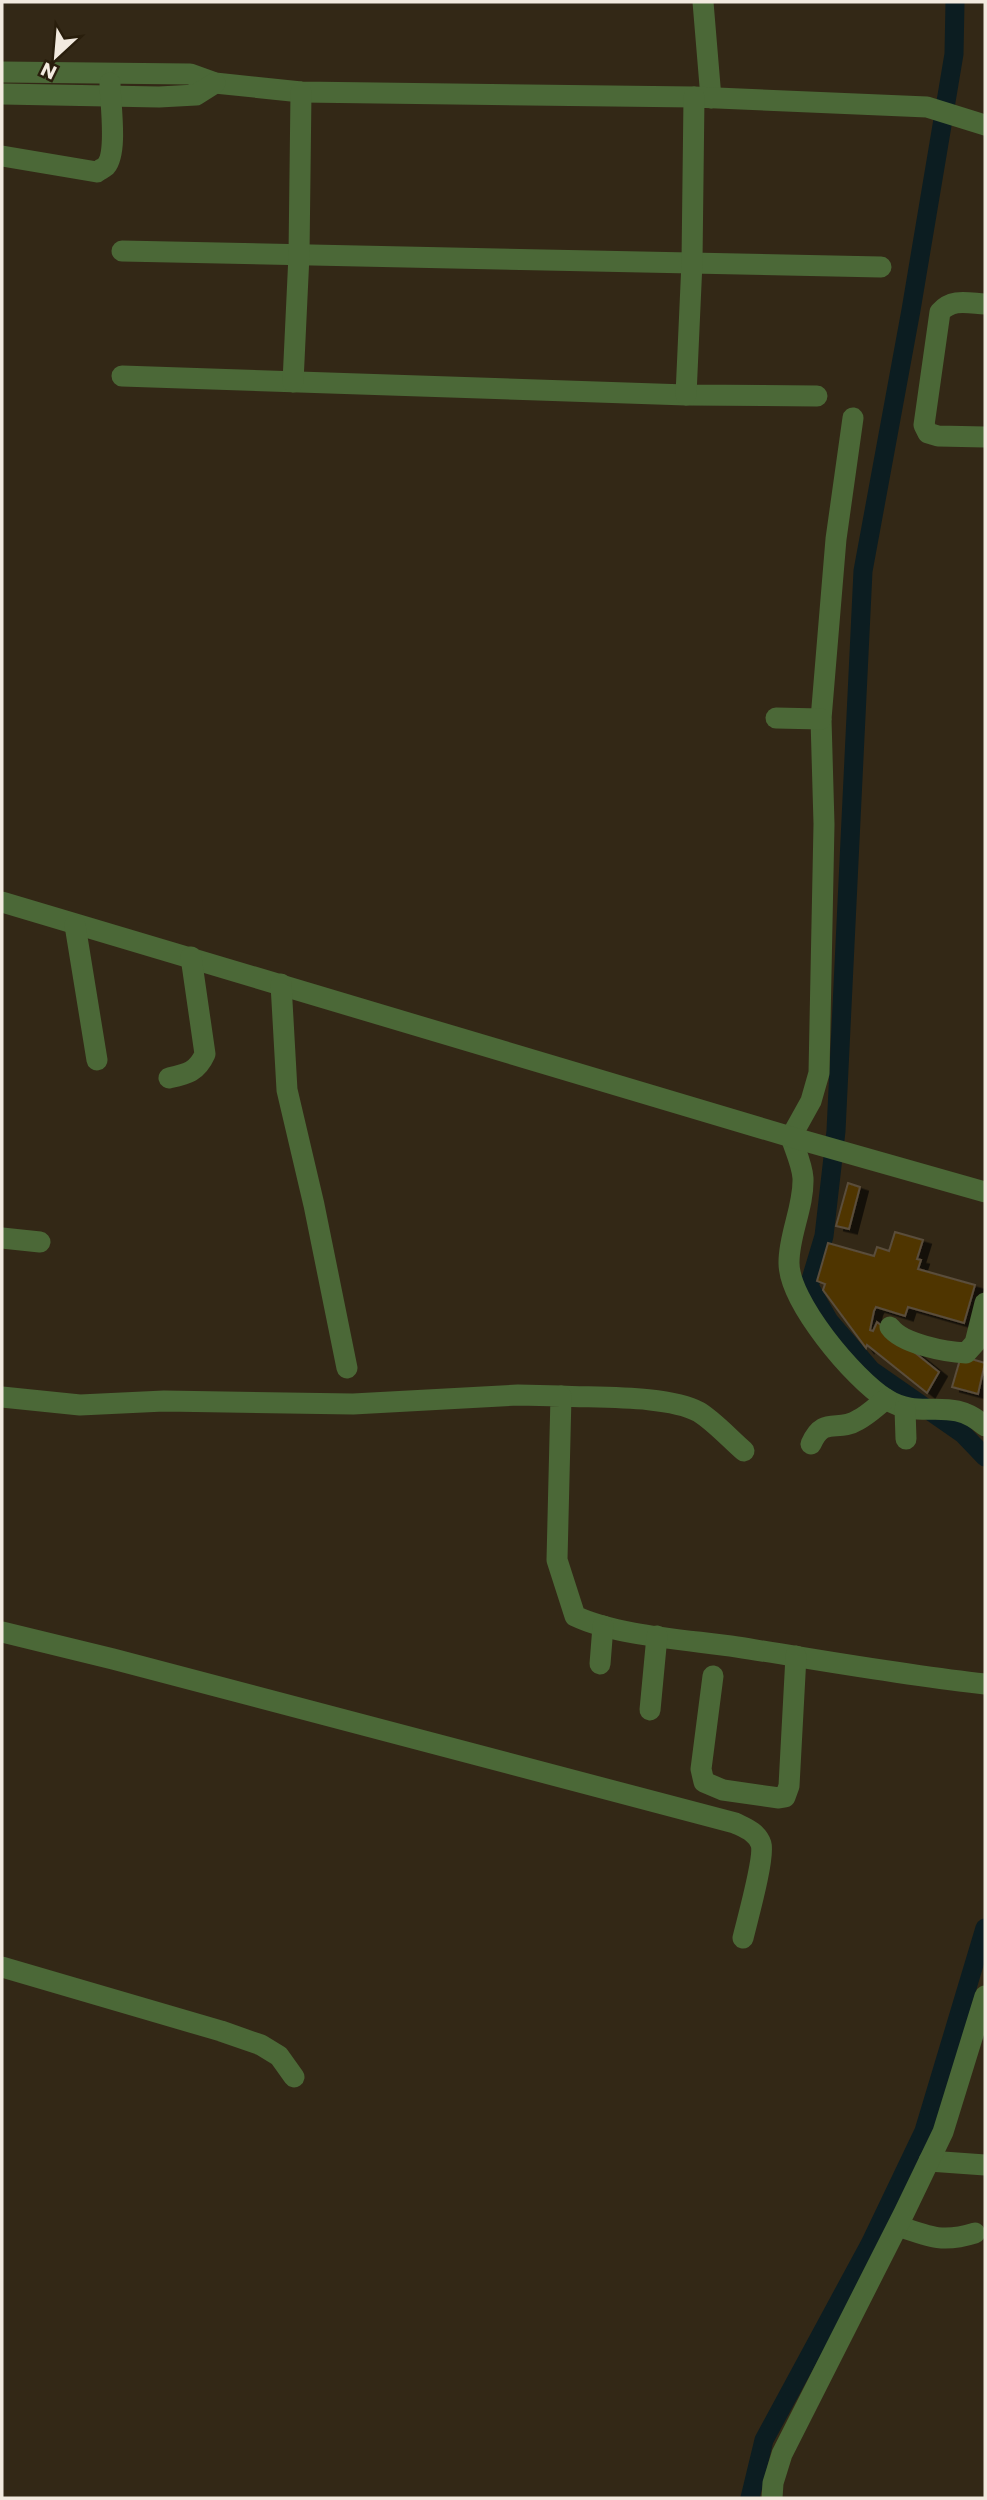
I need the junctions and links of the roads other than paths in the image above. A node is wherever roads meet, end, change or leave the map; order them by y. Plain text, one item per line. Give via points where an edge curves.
1 (703, 2) edge
2 (2, 72) edge
3 (110, 74) junction
4 (215, 83) junction
5 (300, 92) junction
6 (2, 94) edge
7 (110, 96) junction
8 (702, 97) junction
9 (985, 125) edge
10 (2, 156) edge
11 (122, 251) dead end
12 (299, 255) junction
13 (692, 262) junction
14 (881, 267) dead end
15 (985, 304) edge
16 (122, 376) dead end
17 (293, 382) junction
18 (686, 395) junction
19 (817, 396) dead end
20 (853, 418) dead end
21 (985, 437) edge
22 (776, 718) dead end
23 (821, 719) junction
24 (2, 902) edge
25 (75, 925) junction
26 (191, 957) junction
27 (281, 984) junction
28 (97, 1060) dead end
29 (169, 1078) dead end
30 (800, 1140) junction
31 (985, 1192) edge
32 (2, 1238) edge
33 (40, 1242) dead end
34 (985, 1303) edge
35 (890, 1327) dead end
36 (347, 1368) dead end
37 (561, 1396) junction
38 (2, 1397) edge
39 (886, 1399) junction
40 (923, 1409) junction
41 (985, 1426) edge
42 (906, 1439) dead end
43 (811, 1444) dead end
44 (744, 1451) dead end
45 (603, 1626) junction
46 (2, 1632) edge
47 (657, 1636) junction
48 (796, 1656) junction
49 (600, 1664) dead end
50 (713, 1676) dead end
51 (985, 1684) edge
52 (650, 1710) dead end
53 (743, 1938) dead end
54 (2, 1967) edge
55 (985, 1996) edge
56 (294, 2077) dead end
57 (929, 2161) junction
58 (985, 2165) edge
59 (898, 2226) junction
60 (975, 2233) dead end
61 (772, 2498) edge

1 - 8 street
2 - 3 street
3 - 4 street via 190,74
3 - 7 street
4 - 5 street
4 - 7 street via 197,95
5 - 8 street
5 - 12 street
6 - 7 street
7 - 10 street via 106,167 97,172
8 - 9 street via 927,107
8 - 13 street
11 - 12 street
12 - 13 street
12 - 17 street
13 - 14 street
13 - 18 street
15 - 21 street via 954,302 940,312 924,425 928,433 938,436
16 - 17 street
17 - 18 street
18 - 19 street
20 - 23 street via 836,539
22 - 23 street
23 - 30 street via 824,824 819,1073
24 - 25 street
25 - 26 street
25 - 28 street
26 - 27 street
26 - 29 street via 205,1054 190,1073
27 - 30 street
27 - 36 street via 287,1090
30 - 31 street
30 - 39 street via 803,1178 789,1263 793,1283 821,1333
32 - 33 street
34 - 35 street via 975,1343 966,1353 916,1342
37 - 38 street via 353,1404 164,1401 80,1405
37 - 44 street via 687,1407 702,1414
37 - 45 street via 557,1560 575,1616
39 - 40 street
39 - 43 street via 858,1420 825,1426
40 - 41 street via 958,1410
40 - 42 street
45 - 47 street
45 - 49 street
46 - 53 street via 735,1823 752,1831 761,1844
47 - 48 street
47 - 52 street
48 - 50 street via 785,1797 723,1790 704,1782 701,1769
48 - 51 street
54 - 56 street via 261,2045 279,2056
55 - 57 street via 943,2132
57 - 58 street
57 - 59 street
59 - 60 street via 934,2239
59 - 61 street via 782,2454

